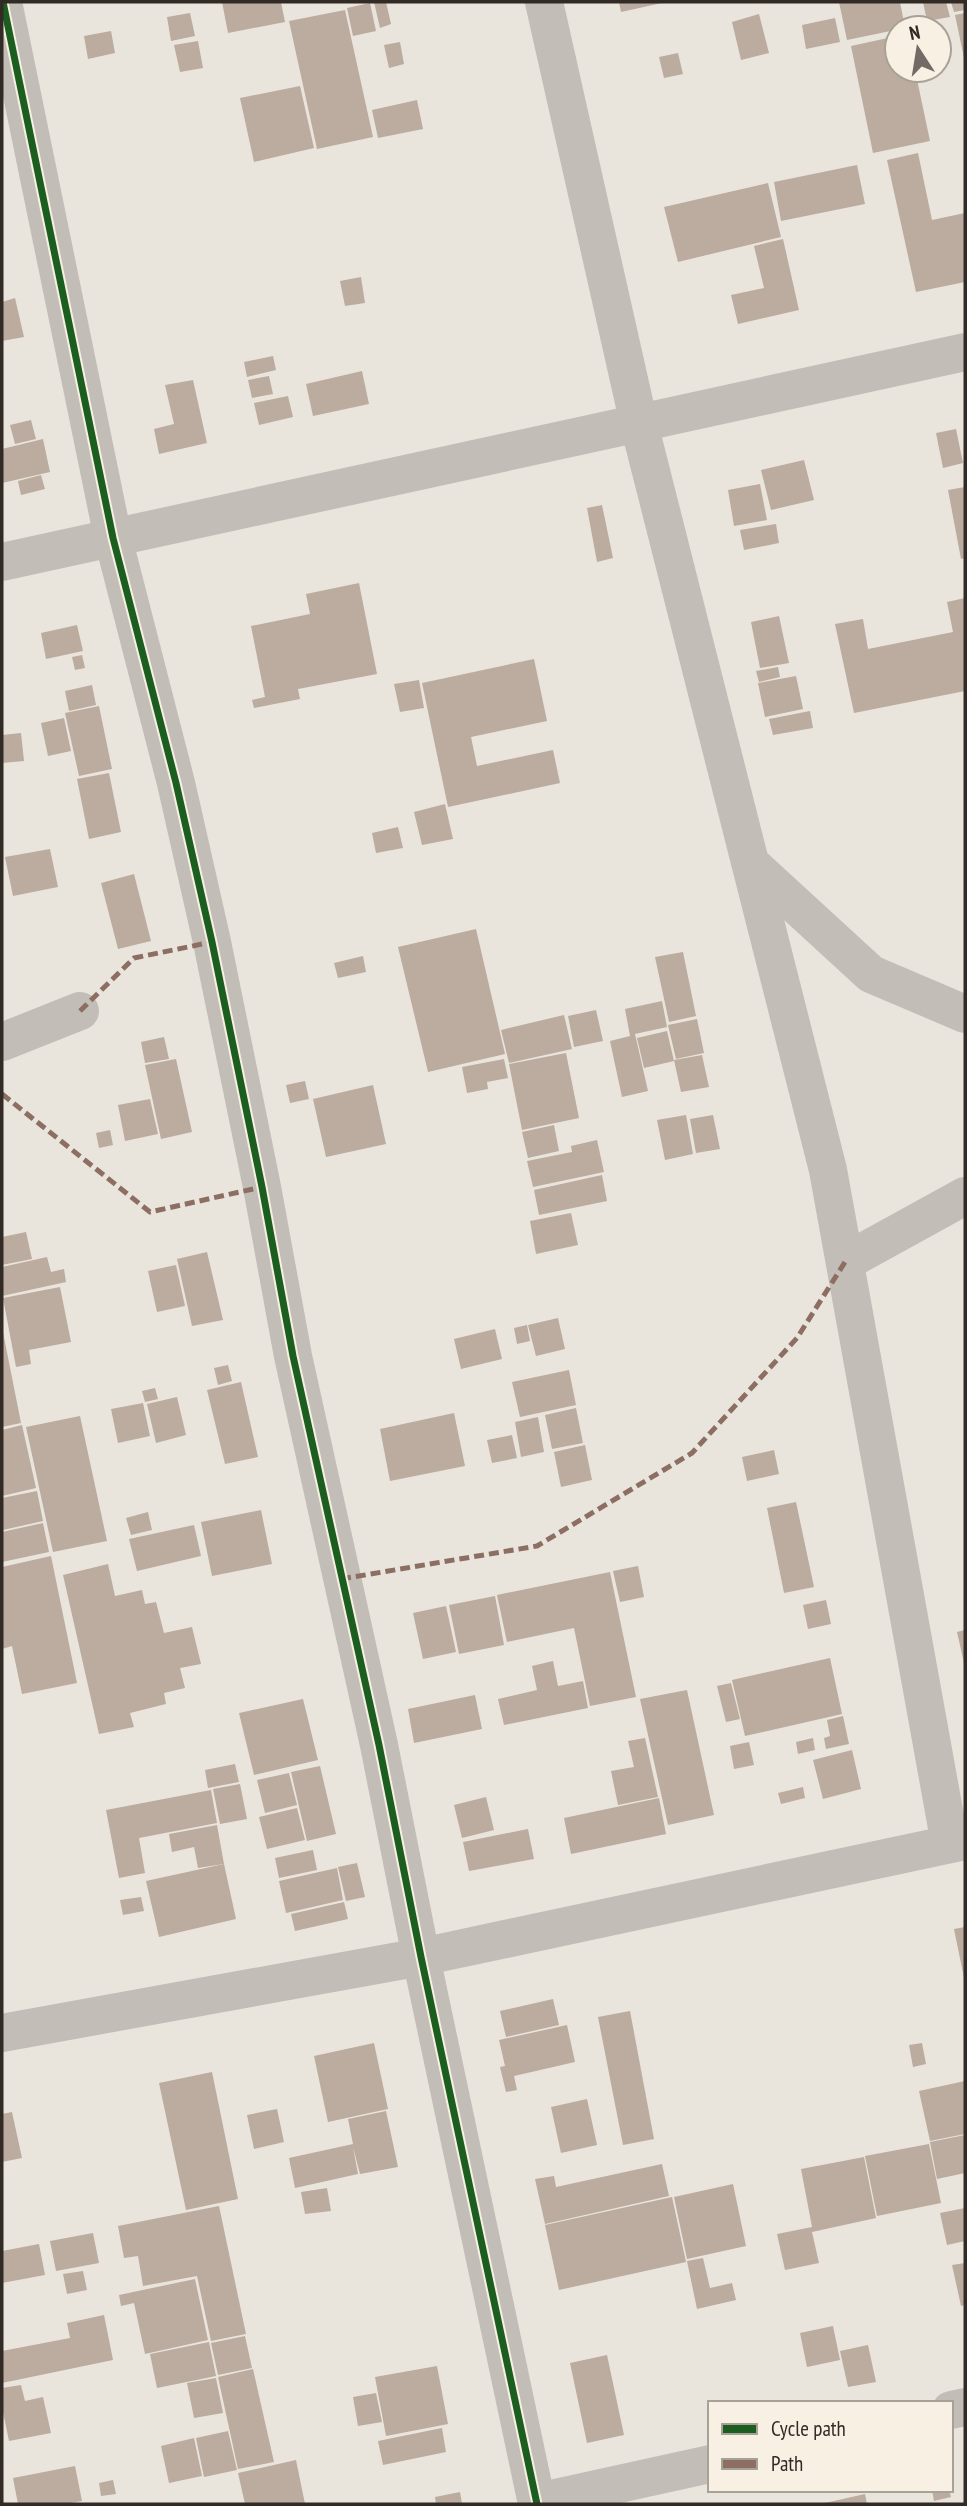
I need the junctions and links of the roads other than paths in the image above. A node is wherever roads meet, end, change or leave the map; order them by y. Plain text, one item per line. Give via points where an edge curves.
1 (3, 2) edge
2 (544, 2) edge
3 (965, 352) edge
4 (639, 424) junction
5 (113, 538) junction
6 (2, 562) edge
7 (750, 863) junction
8 (80, 1011) dead end
9 (965, 1014) edge
10 (2, 1042) edge
11 (965, 1196) edge
12 (845, 1262) junction
13 (958, 1842) edge
14 (421, 1957) junction
15 (2, 2033) edge
16 (708, 2464) edge
17 (537, 2503) edge

1 - 5 street
2 - 4 street
3 - 4 street
4 - 5 street
4 - 7 street
5 - 6 street
5 - 14 street via 212,942 293,1356
7 - 9 street via 871,974
7 - 12 street via 828,1170
8 - 10 street
11 - 12 street
12 - 13 street
13 - 14 street
14 - 15 street
14 - 17 street
16 - 17 street

